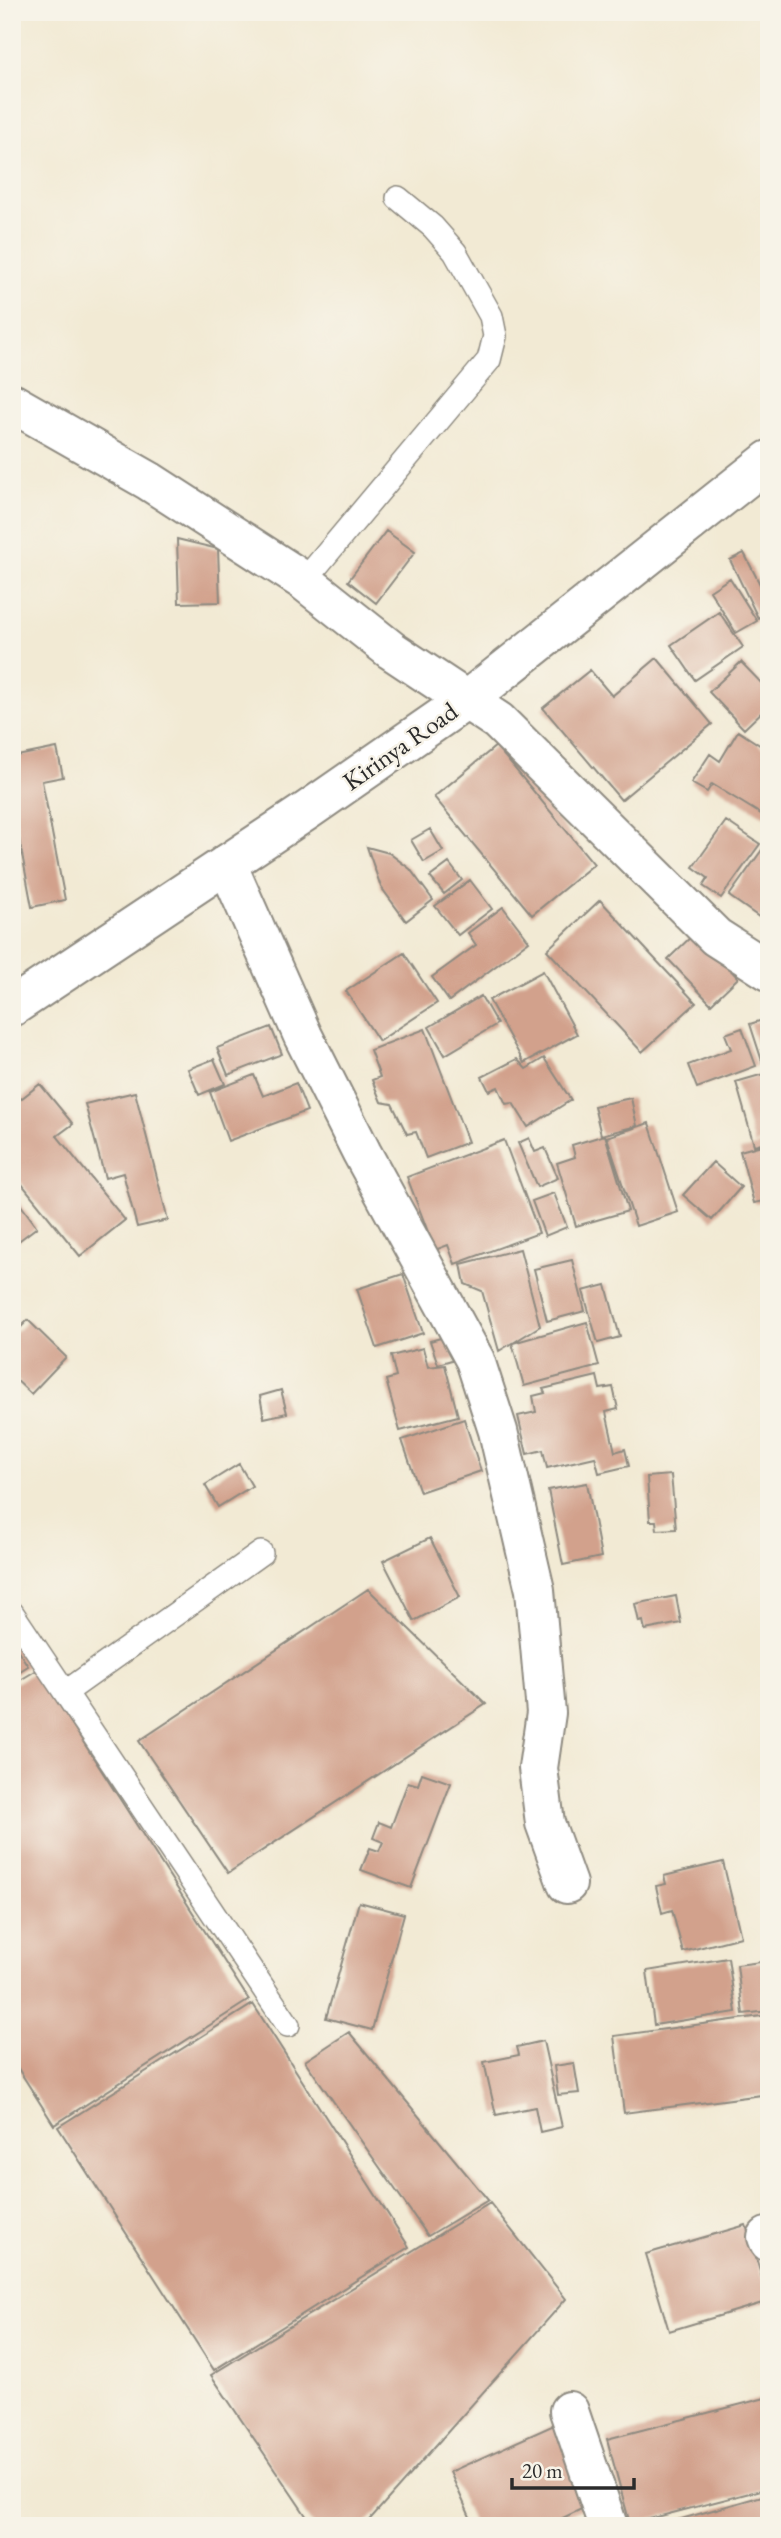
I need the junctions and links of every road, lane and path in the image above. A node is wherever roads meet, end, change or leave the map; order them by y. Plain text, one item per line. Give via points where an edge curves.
1 (398, 198) dead end
2 (12, 403) edge
3 (769, 460) edge
4 (304, 581) junction
5 (468, 699) junction
6 (227, 864) junction
7 (769, 971) edge
8 (12, 1007) edge
9 (261, 1553) dead end
10 (12, 1613) edge
11 (66, 1692) junction
12 (567, 1884) dead end
13 (288, 2025) dead end
14 (569, 2411) dead end
15 (608, 2526) edge

1 - 4 lane via 456,252 491,316 495,335 489,360
2 - 4 street via 149,481
3 - 5 street, Kirinya Road
4 - 5 street via 391,650
5 - 6 street, Kirinya Road
5 - 7 street via 498,721 716,937
6 - 8 street, Kirinya Road
6 - 12 street via 303,1036 475,1360 498,1432 535,1590 546,1713 538,1768 545,1823
9 - 11 lane
10 - 11 lane
11 - 13 lane
14 - 15 street

